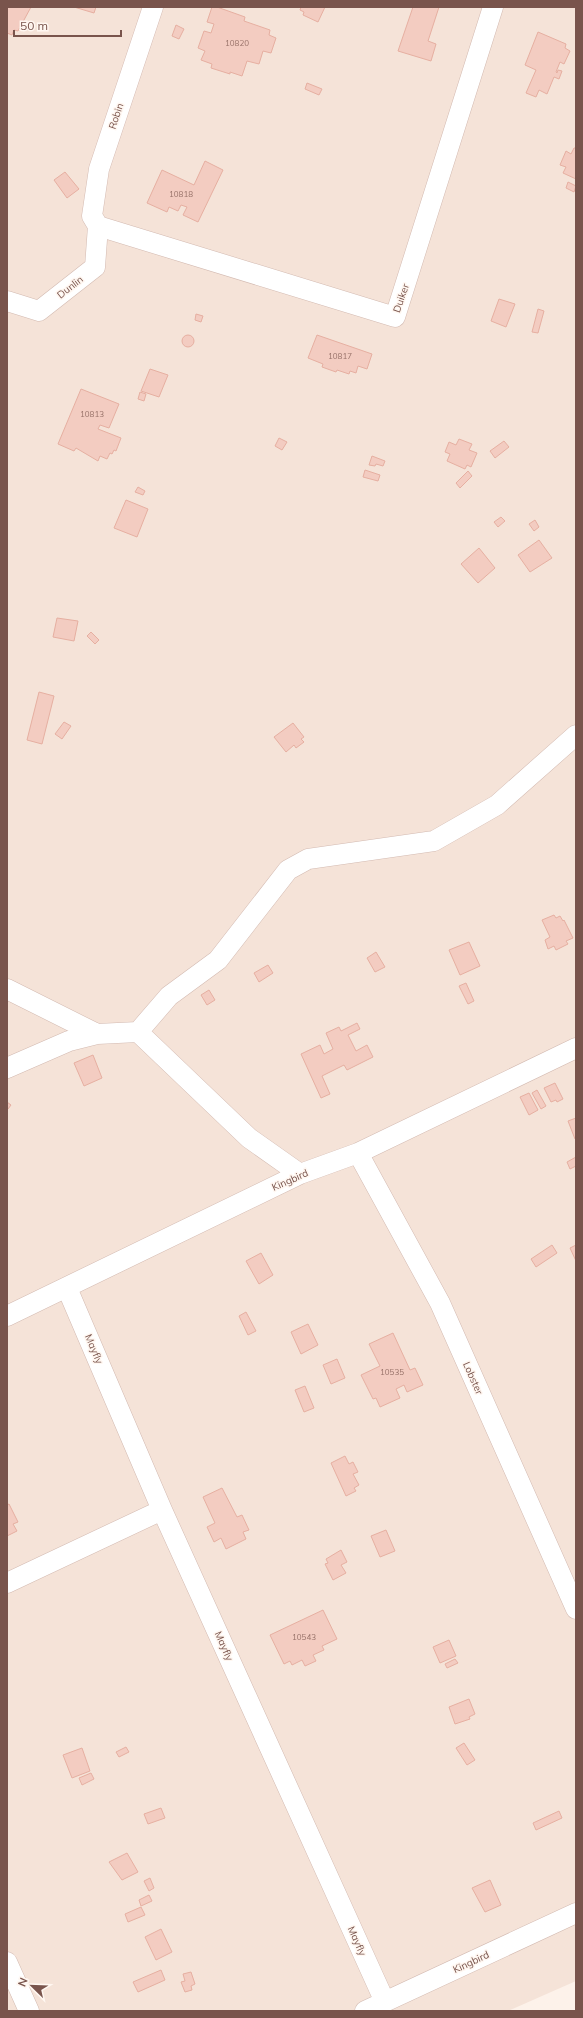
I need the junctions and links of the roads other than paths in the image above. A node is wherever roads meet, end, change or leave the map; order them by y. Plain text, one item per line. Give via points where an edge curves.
1 (153, 7) edge
2 (493, 7) edge
3 (98, 226) junction
4 (7, 301) edge
5 (576, 735) edge
6 (7, 988) edge
7 (138, 1032) junction
8 (97, 1034) junction
9 (576, 1048) edge
10 (7, 1068) edge
11 (358, 1153) junction
12 (300, 1174) junction
13 (67, 1288) junction
14 (7, 1316) edge
15 (162, 1510) junction
16 (7, 1583) edge
17 (576, 1609) edge
18 (576, 1913) edge
19 (7, 1962) edge
20 (385, 2002) junction
21 (29, 2011) edge
22 (365, 2011) edge

1 - 3 street, Robin via 99,169 92,216
2 - 3 street, Duiker via 395,316
3 - 4 street, Dunlin via 95,267 38,311
5 - 7 street via 497,805 434,841 308,858 288,870 218,960 169,996
6 - 8 street
7 - 8 street
7 - 12 street via 249,1138
8 - 10 street via 70,1041
9 - 11 street, Kingbird
11 - 12 street, Kingbird
11 - 17 street, Lobster via 440,1303
12 - 13 street, Kingbird
13 - 14 street, Kingbird
13 - 15 street, Mayfly
15 - 16 street
15 - 20 street, Mayfly
18 - 20 street, Kingbird
19 - 21 street
20 - 22 street, Kingbird

